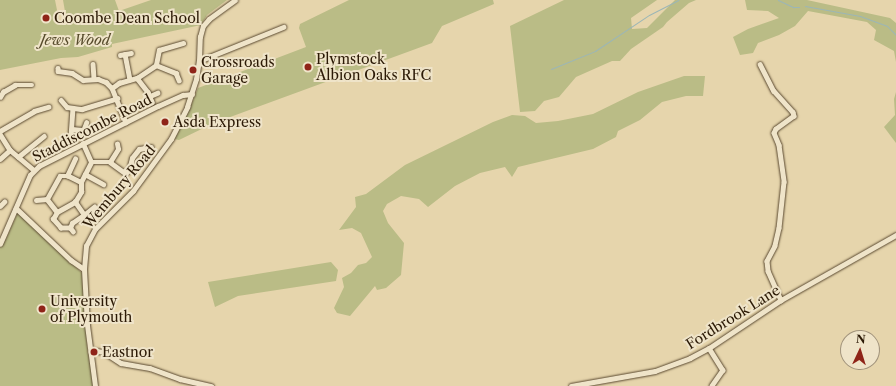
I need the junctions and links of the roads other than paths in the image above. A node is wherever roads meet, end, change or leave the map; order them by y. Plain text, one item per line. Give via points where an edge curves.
1 (235, 0) edge
2 (283, 27) dead end
3 (179, 42) dead end
4 (131, 53) dead end
5 (199, 60) junction
6 (760, 64) dead end
7 (156, 65) junction
8 (95, 66) dead end
9 (58, 68) dead end
10 (137, 78) junction
11 (26, 79) dead end
12 (94, 79) junction
13 (130, 80) junction
14 (179, 80) dead end
15 (26, 84) junction
16 (32, 85) dead end
17 (0, 86) edge
18 (112, 88) junction
19 (4, 92) junction
20 (157, 93) dead end
21 (192, 94) junction
22 (150, 96) junction
23 (0, 97) edge
24 (117, 98) junction
25 (60, 102) dead end
26 (152, 102) dead end
27 (33, 105) dead end
28 (48, 107) dead end
29 (73, 108) junction
30 (34, 111) junction
31 (126, 122) junction
32 (86, 123) dead end
33 (71, 126) junction
34 (0, 133) edge
35 (44, 136) dead end
36 (74, 140) dead end
37 (82, 144) junction
38 (117, 144) dead end
39 (151, 147) dead end
40 (10, 150) junction
41 (18, 157) junction
42 (0, 158) edge
43 (75, 159) dead end
44 (91, 162) junction
45 (110, 162) junction
46 (34, 170) junction
47 (85, 174) junction
48 (67, 176) junction
49 (81, 182) junction
50 (103, 184) dead end
51 (46, 199) junction
52 (36, 200) dead end
53 (75, 202) junction
54 (94, 207) dead end
55 (16, 208) junction
56 (57, 212) junction
57 (84, 215) junction
58 (896, 235) edge
59 (0, 244) edge
60 (84, 269) junction
61 (782, 300) junction
62 (709, 348) junction
63 (91, 350) junction
64 (96, 386) edge
65 (212, 386) edge
66 (571, 386) edge
67 (712, 386) edge

1 - 5 street, Wembury Road via 208,19 203,26
2 - 5 street
3 - 7 street via 159,50
4 - 13 street via 123,55
5 - 21 street, Wembury Road
6 - 61 street via 774,91 794,116 774,133 779,145 784,182 779,228 775,246 767,261 768,271
7 - 10 street
7 - 14 street via 179,73
8 - 12 street
9 - 12 street via 58,71 72,73 83,80
10 - 13 street
10 - 22 street
11 - 15 street
12 - 18 street via 106,82
13 - 18 street
15 - 16 street
15 - 19 street via 15,85
17 - 19 street
18 - 24 street
19 - 23 street
20 - 22 street
21 - 31 street, Staddiscombe Road via 183,95
21 - 60 street, Wembury Road via 164,151 133,191 93,233 86,246
22 - 26 street
24 - 29 street via 87,108
24 - 31 street
25 - 29 street
27 - 30 street
28 - 30 street
29 - 33 street
30 - 34 street
31 - 37 street, Staddiscombe Road
32 - 33 street via 84,132
33 - 36 street via 71,138
34 - 40 street
35 - 41 street
37 - 44 street
37 - 46 street, Staddiscombe Road
38 - 45 street via 118,149
39 - 45 street via 139,149 132,158 127,172 123,173
40 - 41 street
40 - 42 street
41 - 46 street
43 - 48 street
44 - 45 street
44 - 47 street
46 - 55 street, Staddiscombe Road
47 - 49 street
47 - 50 street
48 - 49 street
48 - 51 street via 60,176 57,179
49 - 53 street via 81,192
51 - 52 street
51 - 56 street
53 - 56 street
53 - 57 street
54 - 57 street
55 - 59 street, Staddiscombe Road
55 - 60 street
56 - 57 street via 54,221 61,228 72,230 72,222
58 - 61 street, Fordbrook Lane
60 - 63 street, Wembury Road
61 - 62 street, Fordbrook Lane
62 - 66 street, Fordbrook Lane via 655,371
62 - 67 street via 723,370
63 - 64 street, Wembury Road
63 - 65 street via 104,352 122,363 150,368 180,379

